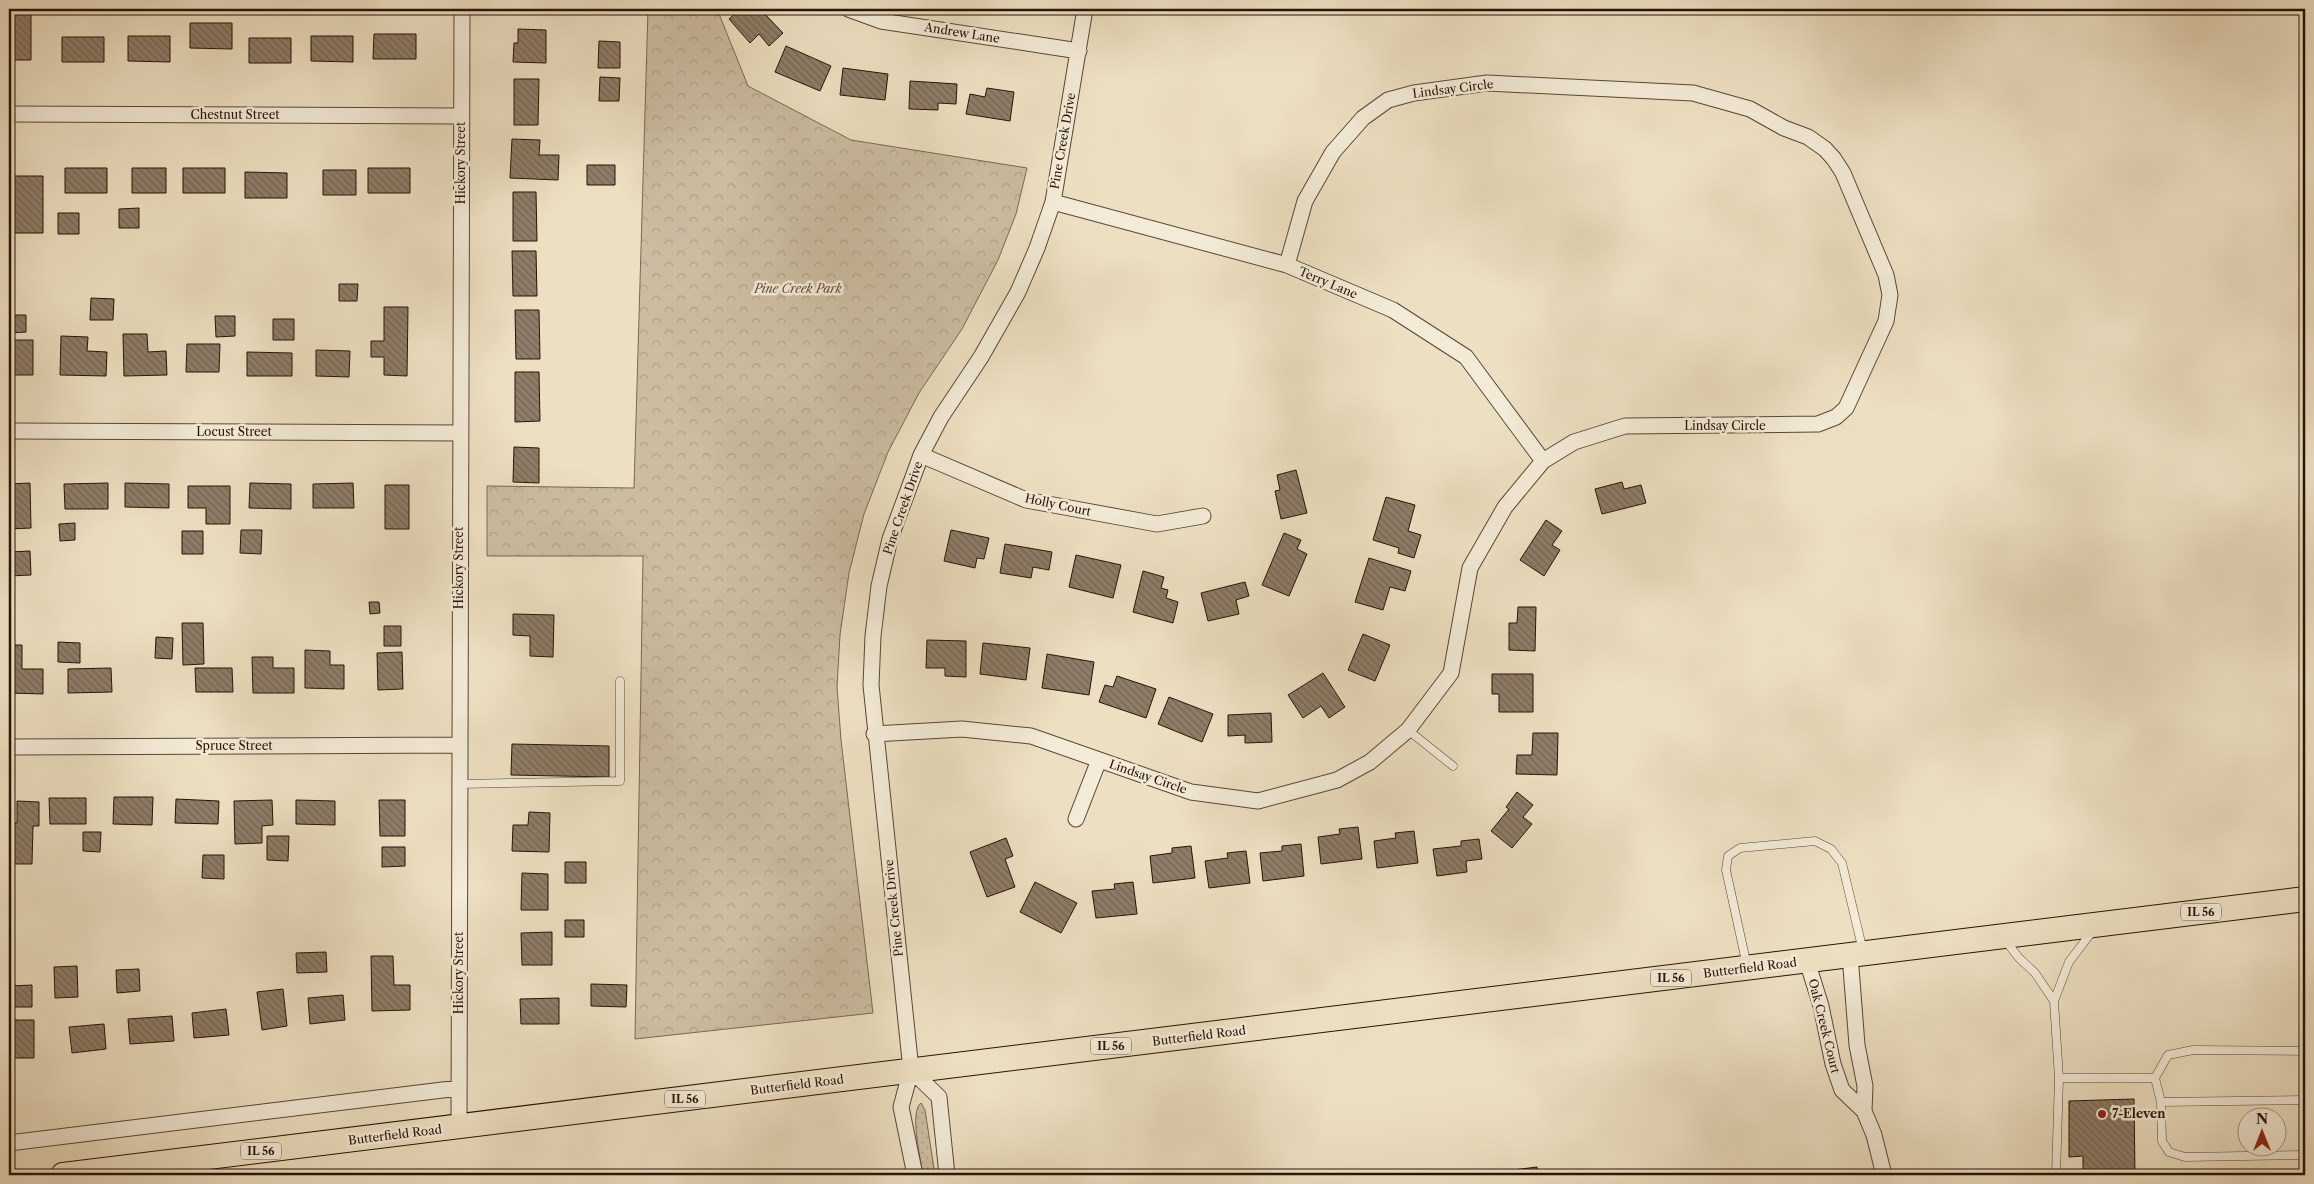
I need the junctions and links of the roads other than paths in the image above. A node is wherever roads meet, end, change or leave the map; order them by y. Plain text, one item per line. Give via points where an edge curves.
1 (462, 9) edge
2 (848, 9) edge
3 (1085, 9) edge
4 (1079, 51) junction
5 (9, 114) edge
6 (461, 116) junction
7 (1053, 202) junction
8 (1287, 265) junction
9 (9, 431) edge
10 (460, 434) junction
11 (921, 455) junction
12 (1543, 461) junction
13 (1203, 516) dead end
14 (620, 681) dead end
15 (1408, 730) junction
16 (874, 734) junction
17 (459, 745) junction
18 (9, 747) edge
19 (1099, 760) junction
20 (1453, 766) dead end
21 (459, 784) junction
22 (1076, 819) dead end
23 (2305, 899) edge
24 (2097, 925) junction
25 (2002, 936) junction
26 (1857, 954) junction
27 (1807, 961) junction
28 (1747, 969) junction
29 (2054, 1001) junction
30 (2305, 1051) edge
31 (911, 1070) junction
32 (2059, 1078) junction
33 (2155, 1078) junction
34 (459, 1088) junction
35 (2305, 1100) edge
36 (2161, 1102) junction
37 (1864, 1111) junction
38 (460, 1127) junction
39 (9, 1142) edge
40 (2305, 1155) edge
41 (62, 1175) edge
42 (915, 1175) edge
43 (947, 1175) edge
44 (1884, 1175) edge
45 (2056, 1175) edge

1 - 6 street, Hickory Street
2 - 4 street, Andrew Lane via 881,21
3 - 4 street, Pine Creek Drive
4 - 7 street, Pine Creek Drive
5 - 6 street, Chestnut Street
6 - 10 street, Hickory Street
7 - 8 street, Terry Lane
7 - 11 street, Pine Creek Drive via 1038,248 1018,292
8 - 12 street, Terry Lane via 1393,310 1466,357
8 - 12 street, Lindsay Circle via 1305,201 1333,152 1362,118 1388,100 1414,93 1487,83 1692,93 1750,108 1826,149 1843,173 1875,246 1890,295 1886,321 1846,408 1836,417 1818,424 1625,426 1574,442
9 - 10 street, Locust Street
10 - 17 street, Hickory Street
11 - 13 street, Holly Court via 1026,500 1156,524
11 - 16 street, Pine Creek Drive via 890,539 879,586 870,685
12 - 15 street, Lindsay Circle via 1505,507 1470,568 1451,673
14 - 21 lane via 620,780
15 - 19 street, Lindsay Circle via 1370,762 1337,780 1258,800 1190,792
15 - 20 lane
16 - 19 street, Lindsay Circle via 962,729 1031,736
16 - 31 street, Pine Creek Drive
17 - 18 street, Spruce Street
17 - 21 street, Hickory Street
19 - 22 street
21 - 34 street, Hickory Street
23 - 24 main road, Butterfield Road / IL 56
24 - 25 main road, Butterfield Road / IL 56
24 - 29 lane via 2069,962
25 - 26 main road, Butterfield Road / IL 56
25 - 29 lane via 2035,973
26 - 27 main road, Butterfield Road / IL 56
26 - 28 lane via 1842,863 1831,850 1815,841 1740,848 1728,856 1726,870
26 - 37 street, Oak Creek Court via 1857,1045 1865,1086
27 - 28 main road, Butterfield Road / IL 56
27 - 37 street, Oak Creek Court via 1842,1090
28 - 31 main road, Butterfield Road / IL 56
29 - 32 lane
30 - 33 lane via 2193,1050 2168,1055
31 - 38 main road, Butterfield Road / IL 56
31 - 42 street, Pine Creek Drive via 900,1107
31 - 43 street via 939,1097
32 - 33 lane
32 - 45 lane
33 - 36 lane
34 - 38 street, Hickory Street
34 - 39 street
35 - 36 lane
36 - 40 lane via 2162,1141 2169,1152 2185,1157
37 - 44 street, Oak Creek Court
38 - 41 main road, Butterfield Road / IL 56

